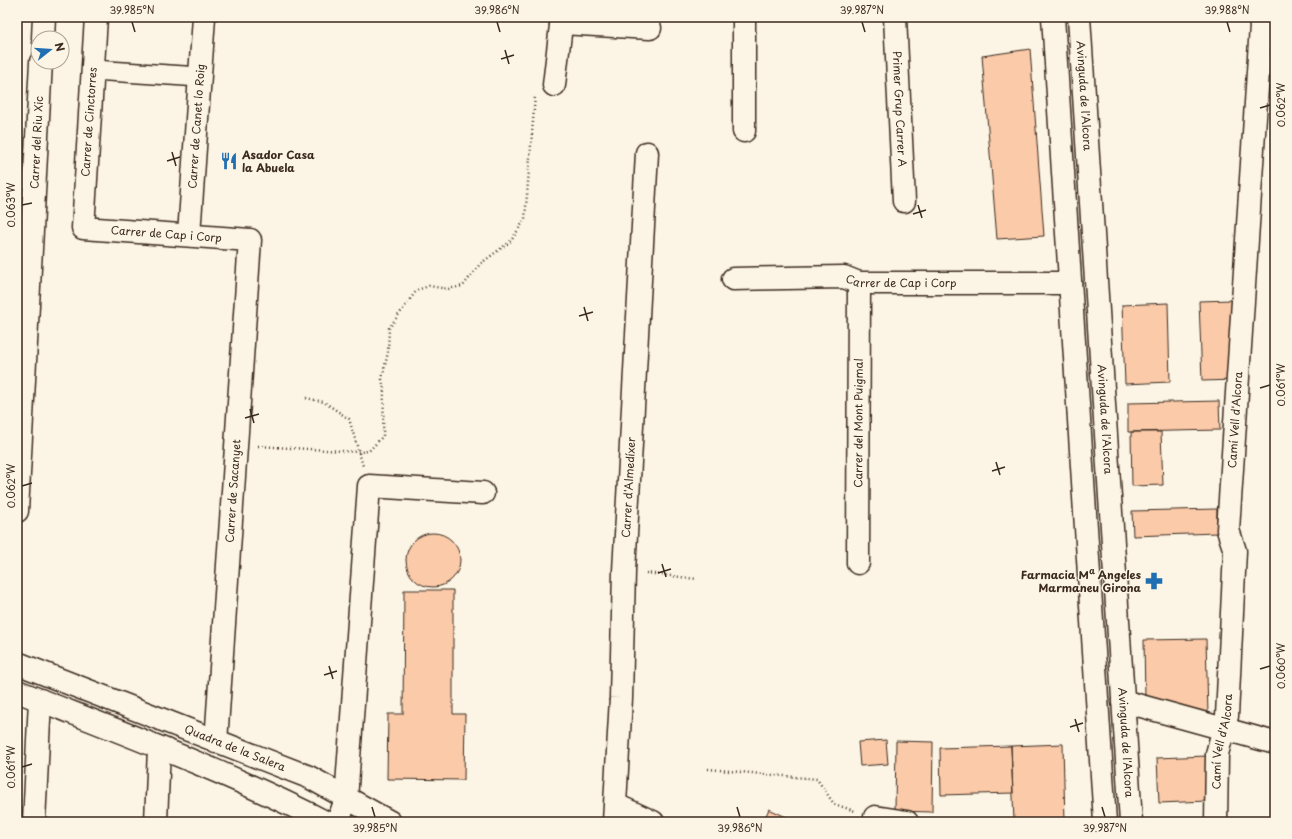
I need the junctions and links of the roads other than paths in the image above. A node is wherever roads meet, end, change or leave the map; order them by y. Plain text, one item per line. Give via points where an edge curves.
1 (44, 17) edge
2 (96, 17) edge
3 (204, 17) edge
4 (744, 17) edge
5 (895, 17) edge
6 (1053, 17) edge
7 (1079, 17) edge
8 (1259, 17) edge
9 (562, 20) edge
10 (650, 23) edge
11 (43, 30) edge
12 (41, 70) edge
13 (93, 70) junction
14 (200, 77) junction
15 (554, 85) dead end
16 (744, 131) dead end
17 (647, 153) dead end
18 (904, 201) dead end
19 (83, 228) joint
20 (189, 234) junction
21 (250, 240) joint
22 (733, 279) dead end
23 (858, 283) junction
24 (1070, 283) junction
25 (483, 493) dead end
26 (17, 511) edge
27 (858, 563) dead end
28 (17, 663) edge
29 (45, 674) junction
30 (17, 691) edge
31 (40, 700) junction
32 (1123, 701) junction
33 (162, 721) junction
34 (1223, 728) junction
35 (216, 742) junction
36 (1275, 742) edge
37 (159, 748) junction
38 (309, 777) junction
39 (346, 799) junction
40 (295, 807) junction
41 (615, 813) edge
42 (875, 818) road end
43 (34, 822) edge
44 (156, 822) edge
45 (324, 822) edge
46 (338, 822) edge
47 (390, 822) edge
48 (653, 822) edge
49 (907, 822) edge
50 (1105, 822) edge
51 (1131, 822) edge
52 (1216, 822) edge

1 - 11 street
2 - 13 street, Carrer de Cinctorres
3 - 14 street, Carrer de Canet lo Roig
4 - 16 street
5 - 18 street, Primer Grup Carrer A
6 - 24 street
7 - 32 street, Avinguda de l'Alcora
8 - 34 street, Camí Vell d'Alcora via 1261,26 1228,530 1235,551 1227,716
9 - 10 street
9 - 15 street
12 - 26 street, Carrer del Riu Xic
13 - 14 street
13 - 19 street, Carrer de Cinctorres
14 - 20 street, Carrer de Canet lo Roig
17 - 41 street, Carrer d'Almedíxer via 624,571
19 - 20 street, Carrer de Cap i Corp
20 - 21 street, Carrer de Cap i Corp
21 - 35 street, Carrer de Sacanyet
22 - 23 street, Carrer de Cap i Corp via 844,277
23 - 24 street, Carrer de Cap i Corp
23 - 27 street, Carrer del Mont Puigmal
24 - 50 street
25 - 39 street via 369,486
28 - 29 street, Quadra de la Salera
29 - 31 street
29 - 33 street, Quadra de la Salera
30 - 31 street
31 - 37 street
31 - 43 street
32 - 34 street
32 - 51 street, Avinguda de l'Alcora
33 - 35 street, Quadra de la Salera
33 - 37 street
34 - 36 street
34 - 52 street, Camí Vell d'Alcora via 1217,754
35 - 38 street, Quadra de la Salera
37 - 40 street
37 - 44 street
38 - 39 street, Quadra de la Salera
38 - 40 street
39 - 46 street
39 - 47 street, Quadra de la Salera
40 - 45 street
41 - 48 street
42 - 49 street

